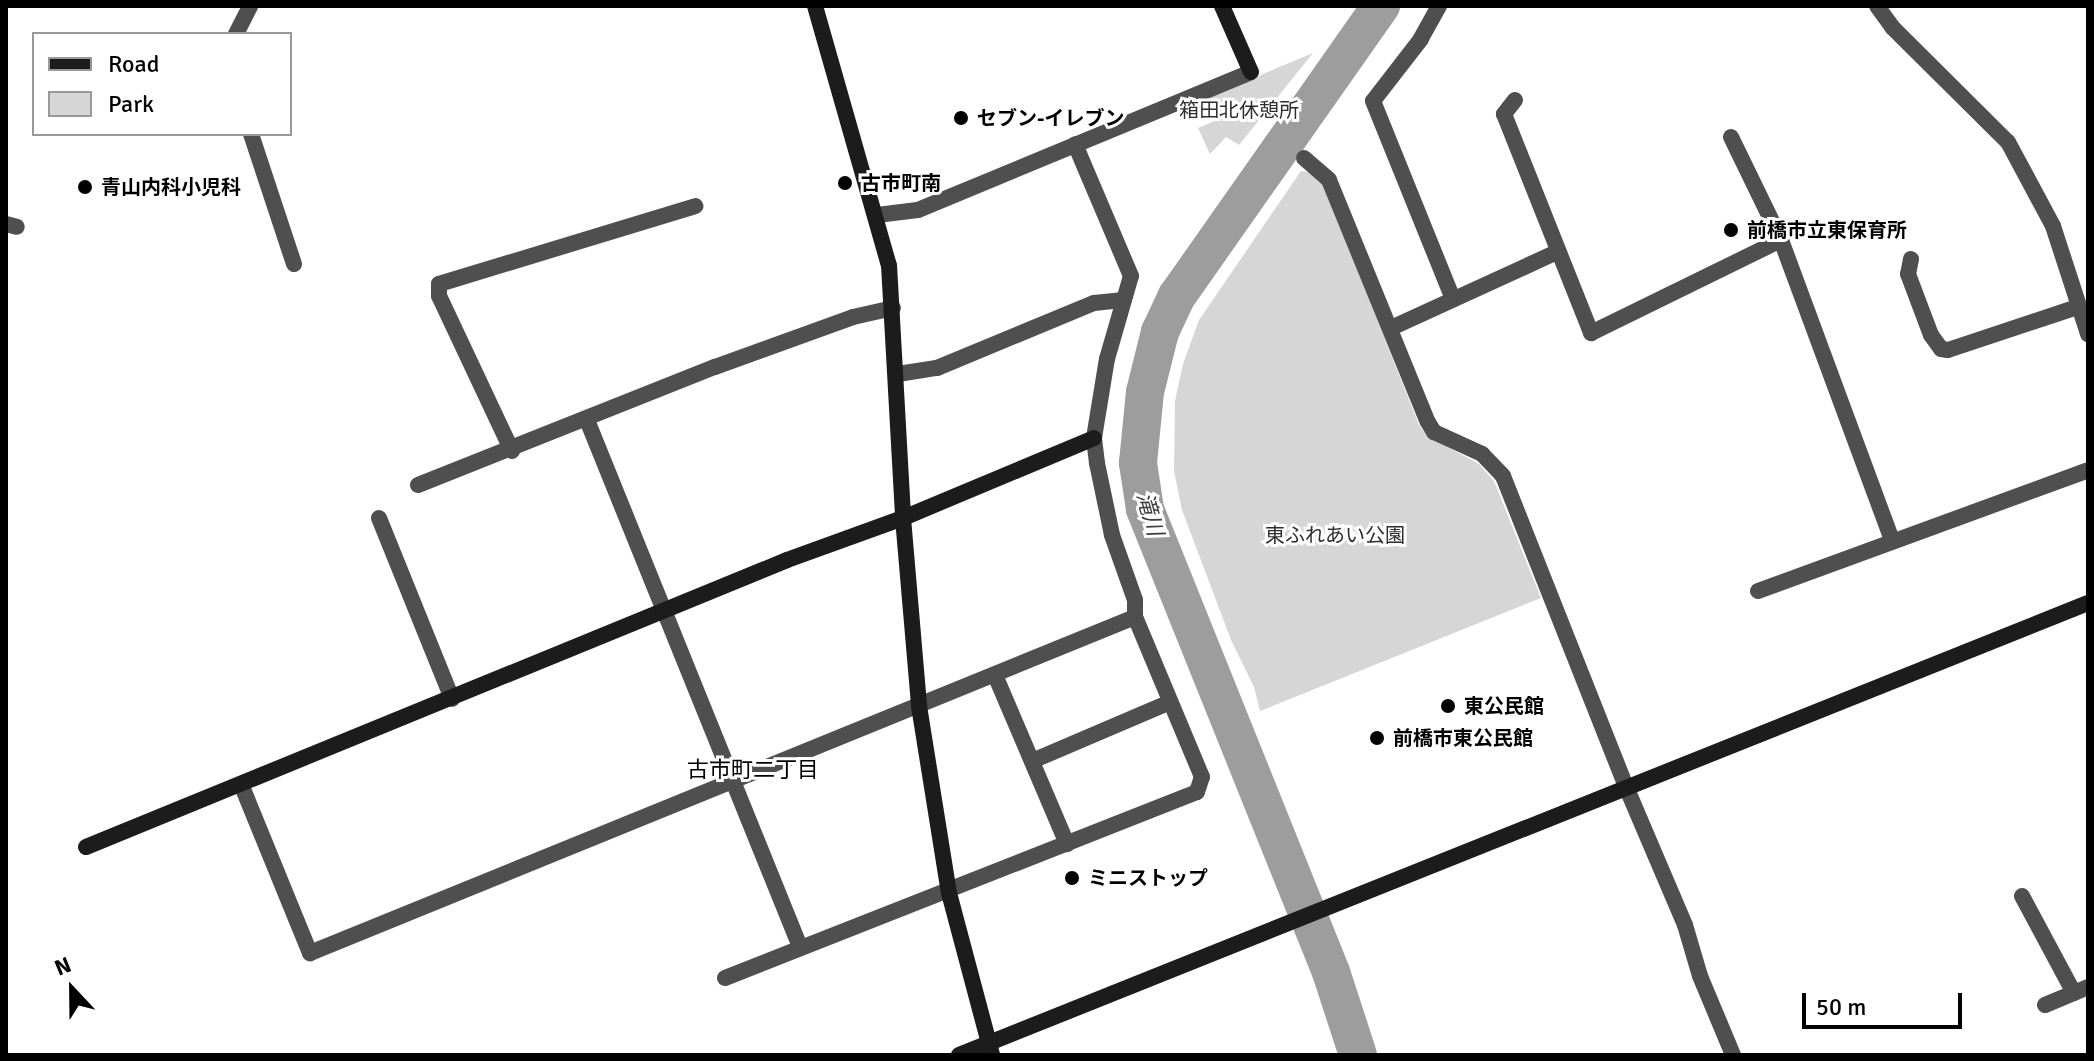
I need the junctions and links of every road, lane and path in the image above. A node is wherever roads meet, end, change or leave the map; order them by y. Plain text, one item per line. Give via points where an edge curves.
1 (250, 6) edge
2 (815, 6) edge
3 (1222, 6) edge
4 (1439, 6) edge
5 (1877, 6) edge
6 (237, 32) edge
7 (1515, 100) dead end
8 (252, 136) edge
9 (1731, 137) dead end
10 (1075, 144) junction
11 (1304, 158) dead end
12 (695, 206) dead end
13 (877, 215) junction
14 (1781, 240) junction
15 (1557, 252) junction
16 (1911, 259) dead end
17 (294, 264) dead end
18 (1453, 299) junction
19 (1124, 300) junction
20 (2080, 306) junction
21 (893, 308) junction
22 (1391, 328) junction
23 (2088, 334) edge
24 (898, 374) junction
25 (587, 420) junction
26 (1094, 438) junction
27 (512, 451) junction
28 (2088, 470) edge
29 (418, 485) dead end
30 (379, 518) dead end
31 (903, 518) junction
32 (1892, 540) junction
33 (1758, 591) dead end
34 (2088, 603) edge
35 (664, 612) junction
36 (1135, 617) junction
37 (995, 675) junction
38 (452, 699) junction
39 (1170, 702) junction
40 (919, 706) junction
41 (1032, 761) junction
42 (733, 781) junction
43 (241, 784) junction
44 (1627, 789) junction
45 (1067, 844) junction
46 (86, 847) dead end
47 (949, 893) junction
48 (2022, 896) dead end
49 (800, 947) junction
50 (725, 978) dead end
51 (2081, 990) edge
52 (2045, 1005) dead end
53 (990, 1049) edge
54 (959, 1055) edge
55 (1733, 1055) edge

1 - 6 street
2 - 13 street
3 - 10 street via 1251,72
4 - 18 street via 1421,39 1373,101
5 - 20 street via 2008,142 2053,226
7 - 15 street via 1504,114
8 - 17 street
9 - 14 street
10 - 13 street via 918,210
10 - 19 street via 1131,276
11 - 22 street via 1329,180
12 - 27 street via 439,284 439,296
13 - 21 street
14 - 15 street via 1591,333
14 - 32 street
15 - 18 street
16 - 20 street via 1908,274 1941,349
18 - 22 street
19 - 24 street via 1094,303 937,368
19 - 26 street via 1107,359
20 - 23 street
21 - 24 street
21 - 25 street via 853,317 715,367
22 - 44 street via 1434,432 1482,454 1503,476
24 - 31 street
25 - 27 street
25 - 35 street
26 - 31 street
26 - 36 street via 1112,535 1135,600
27 - 29 street
28 - 32 street
30 - 38 street
31 - 35 street
31 - 40 street
32 - 33 street
34 - 44 street
35 - 38 street
35 - 42 street
36 - 37 street
36 - 39 street
37 - 40 street
37 - 41 street
38 - 43 street
39 - 41 street
39 - 45 street via 1202,777 1197,792
40 - 42 street
40 - 47 street
41 - 45 street
42 - 43 street via 310,953
42 - 49 street
43 - 46 street
44 - 53 street
44 - 55 street
45 - 47 street
47 - 49 street
47 - 53 street
48 - 51 street
49 - 50 street
51 - 52 street
53 - 54 street

